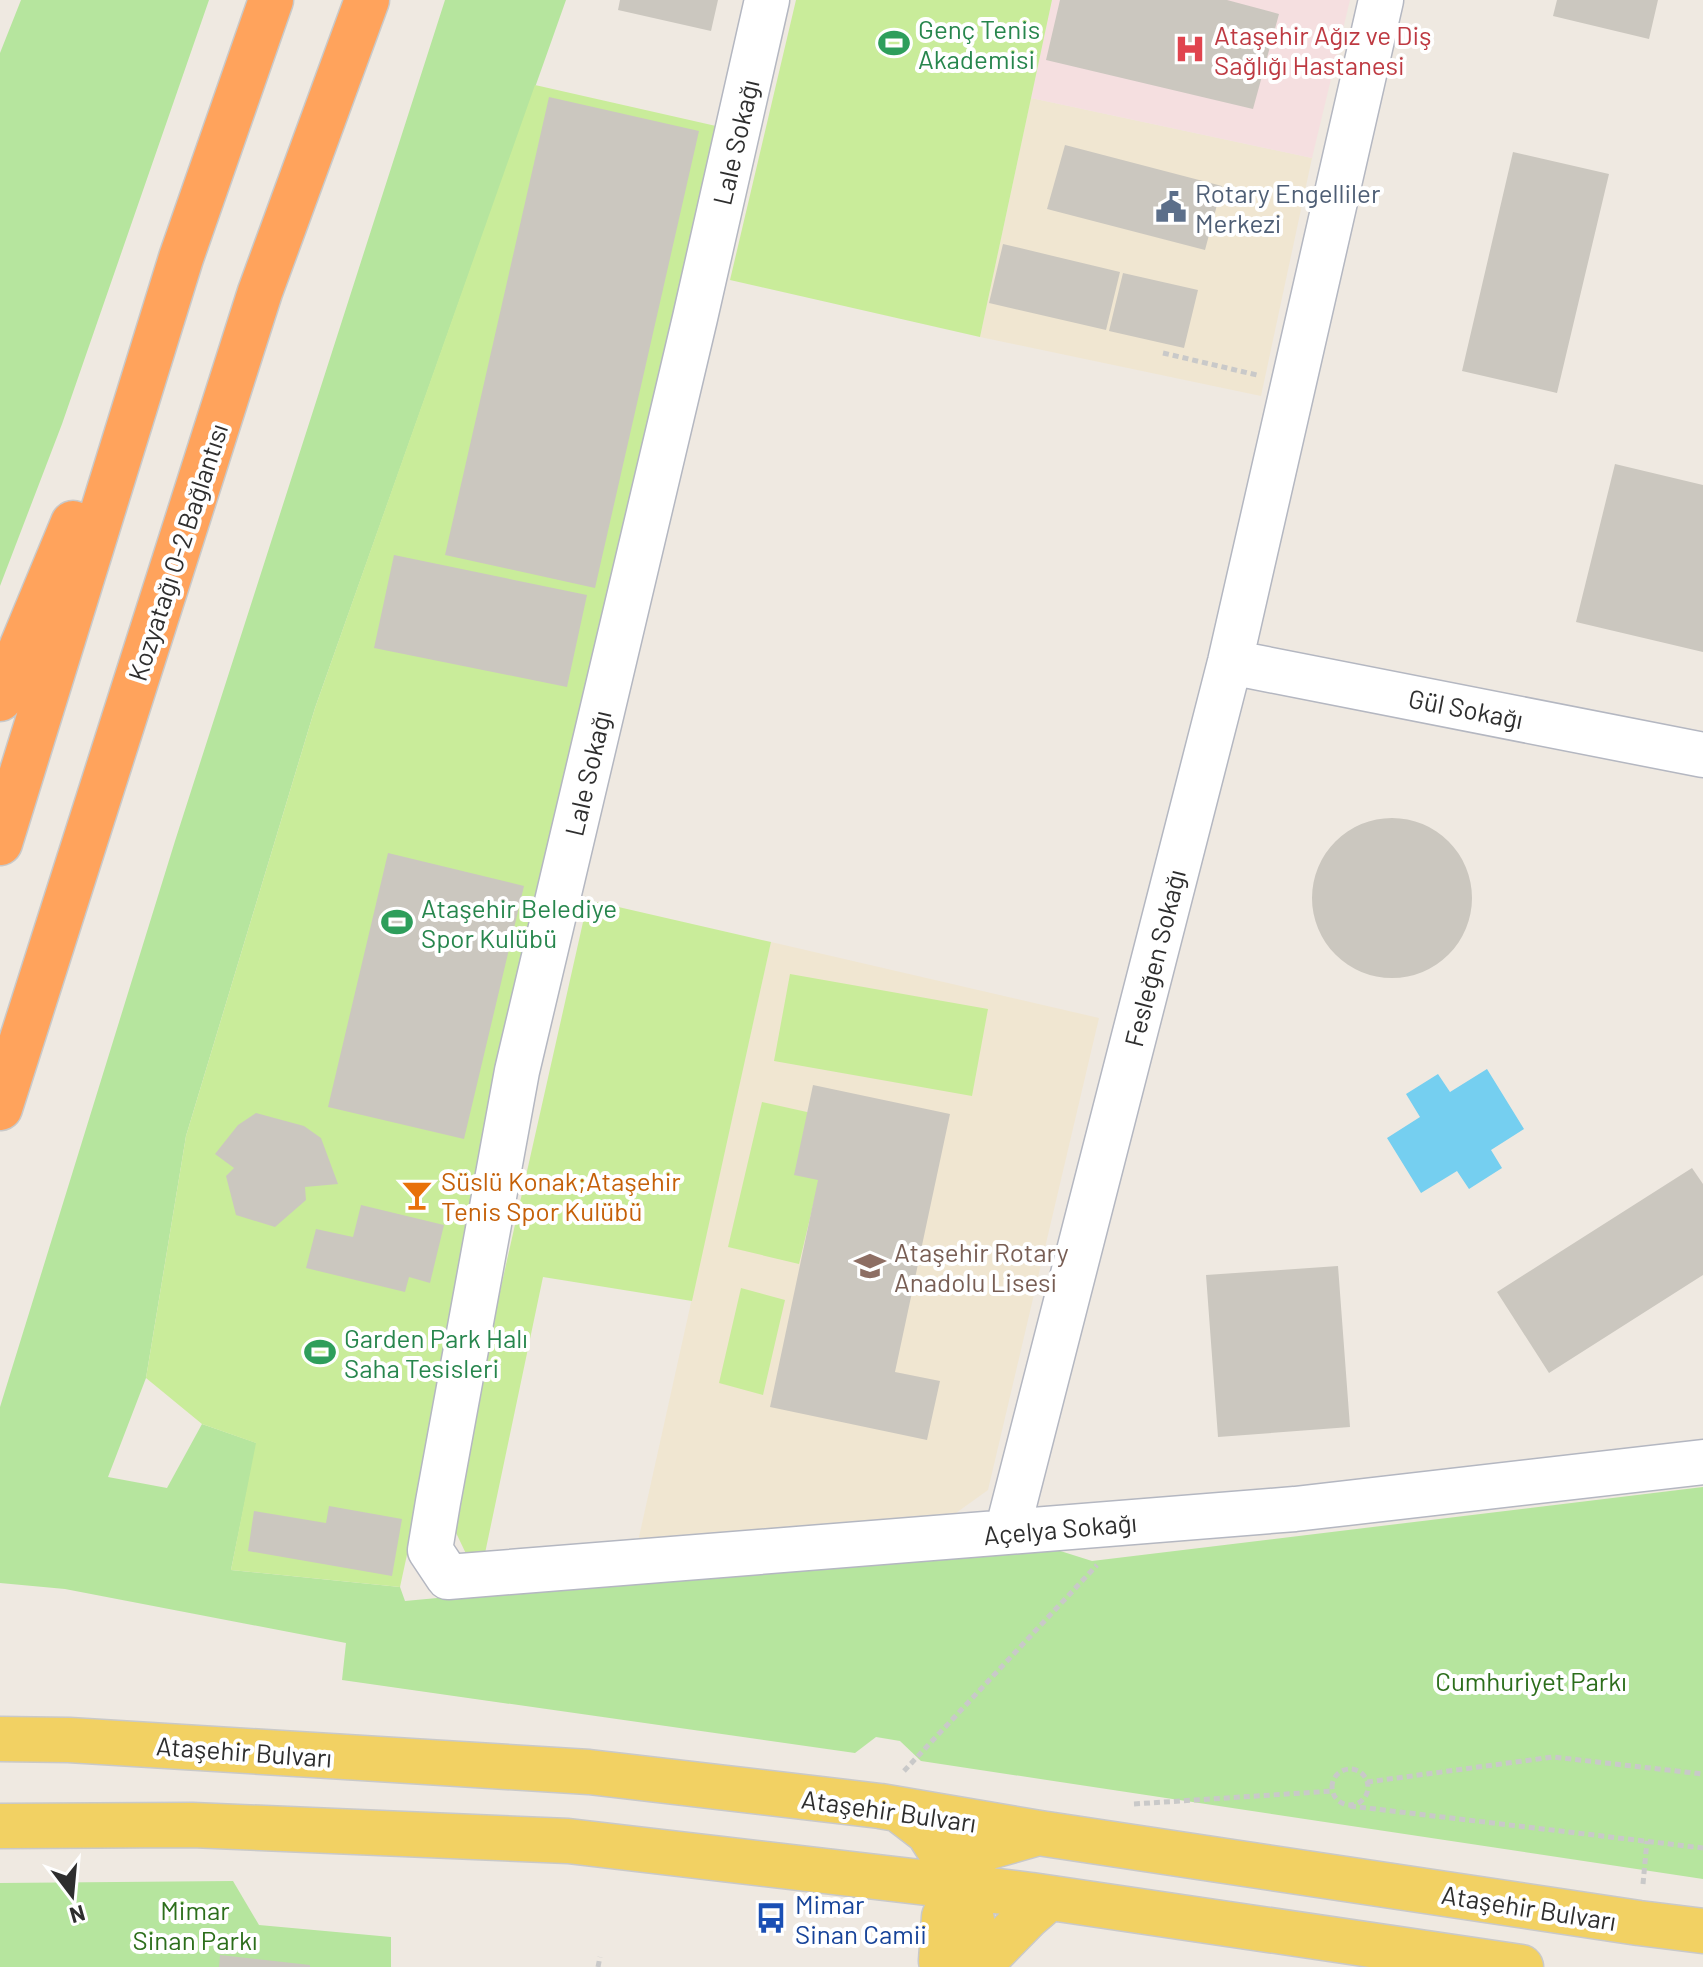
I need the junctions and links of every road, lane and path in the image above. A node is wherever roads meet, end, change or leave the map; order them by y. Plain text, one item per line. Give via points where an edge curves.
1 (271, 0) edge
2 (367, 0) edge
3 (767, 0) edge
4 (1381, 0) edge
5 (181, 258) junction
6 (1163, 353) dead end
7 (1293, 383) junction
8 (1230, 662) junction
9 (0, 699) edge
10 (1703, 755) edge
11 (0, 843) edge
12 (1, 1105) edge
13 (1703, 1462) edge
14 (1138, 1522) junction
15 (1007, 1532) junction
16 (430, 1550) joint
17 (0, 1739) edge
18 (1703, 1774) edge
19 (1367, 1782) junction
20 (1333, 1791) junction
21 (899, 1793) junction
22 (1134, 1804) dead end
23 (1350, 1806) junction
24 (19, 1826) edge
25 (1039, 1833) junction
26 (1703, 1848) edge
27 (865, 1877) junction
28 (956, 1887) junction
29 (1049, 1898) junction
30 (1703, 1931) edge
31 (600, 1957) dead end
32 (960, 1965) edge
33 (598, 1967) edge
34 (1521, 1967) edge

1 - 5 highway
2 - 12 highway, Kozyatağı O-2 Bağlantısı via 255,306
3 - 16 street, Lale Sokağı via 517,1071
4 - 7 street, Fesleğen Sokağı
5 - 9 highway
5 - 11 highway
6 - 7 path
7 - 8 street, Fesleğen Sokağı
8 - 10 street, Gül Sokağı
8 - 15 street, Fesleğen Sokağı
13 - 14 street, Açelya Sokağı
14 - 15 street, Açelya Sokağı
14 - 21 path
15 - 16 street, Açelya Sokağı via 448,1577
17 - 21 main road, Ataşehir Bulvarı
18 - 19 path via 1553,1757
19 - 20 path via 1355,1770 1343,1771 1334,1779
19 - 23 path via 1365,1798
20 - 22 path
20 - 23 path
21 - 25 main road, Ataşehir Bulvarı
21 - 28 main road via 944,1857
23 - 26 path
24 - 27 main road via 192,1825 568,1841
25 - 28 main road via 982,1849
25 - 30 main road, Ataşehir Bulvarı
27 - 28 main road
27 - 32 main road via 915,1907
28 - 29 main road
28 - 32 main road via 972,1920
29 - 32 main road
29 - 34 main road
31 - 33 path

